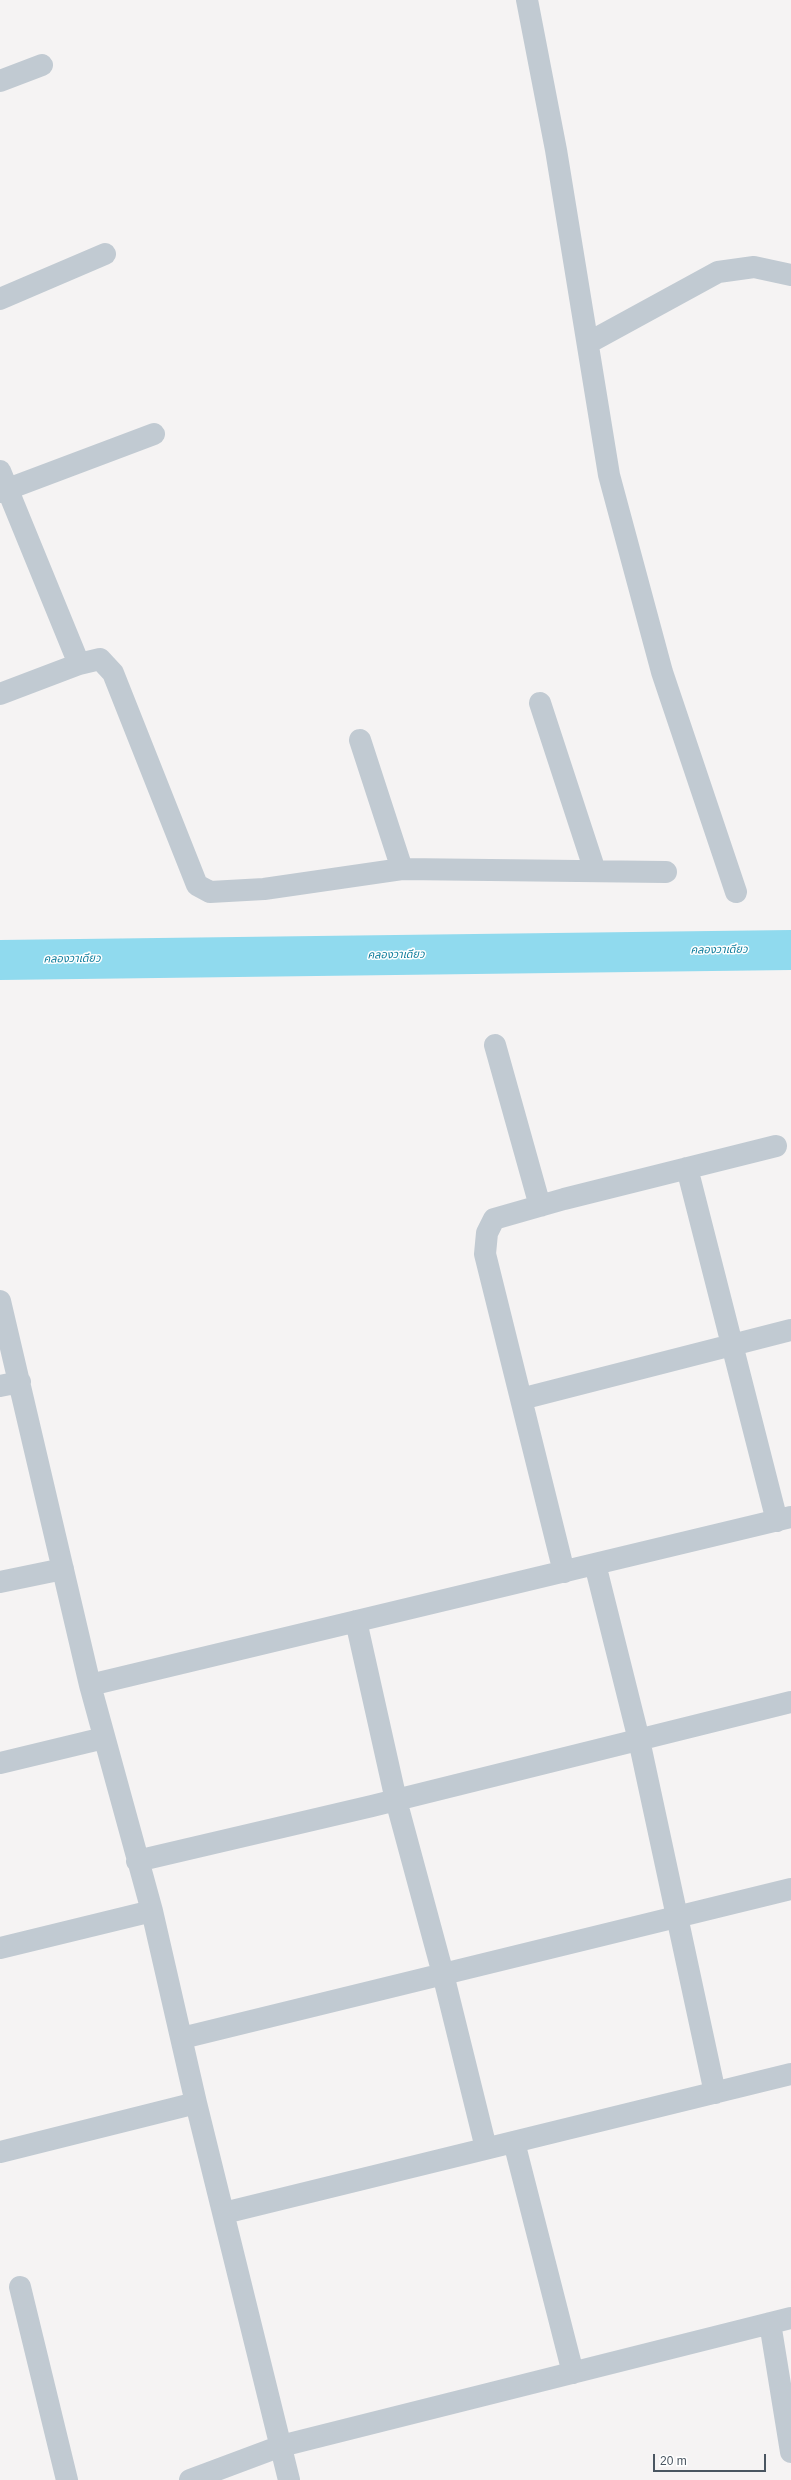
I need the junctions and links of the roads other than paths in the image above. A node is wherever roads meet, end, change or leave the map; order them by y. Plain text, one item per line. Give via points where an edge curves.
1 (527, 0) edge
2 (42, 65) dead end
3 (0, 81) edge
4 (105, 254) dead end
5 (791, 275) edge
6 (0, 298) edge
7 (588, 343) junction
8 (154, 434) dead end
9 (2, 484) edge
10 (79, 664) junction
11 (0, 694) edge
12 (540, 703) dead end
13 (360, 740) dead end
14 (402, 869) junction
15 (595, 871) junction
16 (666, 872) dead end
17 (736, 892) dead end
18 (495, 1045) dead end
19 (776, 1146) dead end
20 (687, 1168) junction
21 (540, 1206) junction
22 (0, 1301) edge
23 (791, 1330) edge
24 (733, 1345) junction
25 (10, 1384) edge
26 (521, 1399) junction
27 (784, 1519) edge
28 (595, 1564) junction
29 (63, 1569) junction
30 (564, 1572) junction
31 (0, 1582) edge
32 (356, 1621) junction
33 (90, 1685) junction
34 (791, 1702) edge
35 (104, 1738) junction
36 (639, 1740) junction
37 (0, 1763) edge
38 (396, 1800) junction
39 (137, 1861) junction
40 (791, 1889) edge
41 (152, 1911) junction
42 (676, 1916) junction
43 (0, 1948) edge
44 (443, 1974) junction
45 (182, 2038) junction
46 (791, 2074) edge
47 (714, 2093) junction
48 (196, 2103) junction
49 (514, 2142) junction
50 (486, 2148) junction
51 (0, 2152) edge
52 (224, 2213) junction
53 (20, 2287) dead end
54 (791, 2318) edge
55 (770, 2323) junction
56 (573, 2373) junction
57 (281, 2446) junction
58 (791, 2452) edge
59 (67, 2480) edge
60 (190, 2480) edge
61 (289, 2480) edge

1 - 7 street via 556,150
2 - 3 street
4 - 6 street
5 - 7 street via 754,267 718,272
7 - 17 street via 608,474 662,672
8 - 9 street
9 - 10 street
10 - 11 street
10 - 14 street via 100,659 113,673 197,885 210,892 264,889
12 - 15 street
13 - 14 street
14 - 15 street
15 - 16 street
18 - 21 street
19 - 20 street
20 - 21 street
20 - 24 street
21 - 26 street via 494,1219 486,1240 485,1254
22 - 25 street
23 - 24 street
24 - 26 street
24 - 27 street
25 - 29 street
26 - 30 street
27 - 28 street
28 - 30 street
28 - 36 street
29 - 31 street
29 - 33 street
30 - 32 street
32 - 33 street
32 - 38 street
33 - 35 street
34 - 36 street
35 - 37 street
35 - 39 street
36 - 38 street
36 - 42 street
38 - 39 street
38 - 44 street
39 - 41 street
40 - 42 street
41 - 43 street
41 - 45 street
42 - 44 street
42 - 47 street
44 - 45 street
44 - 50 street
45 - 48 street
46 - 47 street
47 - 49 street
48 - 51 street
48 - 52 street
49 - 50 street
49 - 56 street
50 - 52 street
52 - 57 street
53 - 59 street
54 - 55 street
55 - 56 street
55 - 58 street
56 - 57 street
57 - 60 street
57 - 61 street

